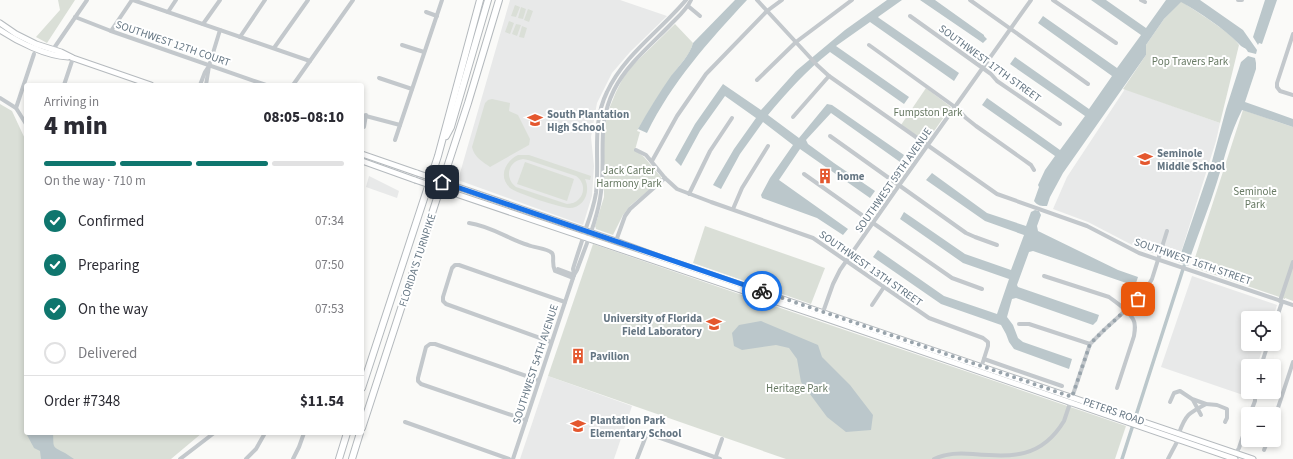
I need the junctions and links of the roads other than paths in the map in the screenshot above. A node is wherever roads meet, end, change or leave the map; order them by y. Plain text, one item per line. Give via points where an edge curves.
1 (87, 0) edge
2 (133, 0) edge
3 (176, 0) edge
4 (220, 0) edge
5 (265, 0) edge
6 (308, 0) edge
7 (353, 0) edge
8 (442, 0) edge
9 (480, 0) edge
10 (488, 0) edge
11 (499, 0) edge
12 (757, 0) edge
13 (782, 0) edge
14 (852, 0) edge
15 (970, 0) edge
16 (1031, 0) edge
17 (1053, 0) edge
18 (688, 2) edge
19 (766, 11) junction
20 (168, 12) junction
21 (426, 12) dead end
22 (437, 16) junction
23 (700, 16) dead end
24 (910, 16) dead end
25 (75, 17) junction
26 (0, 23) edge
27 (203, 24) junction
28 (1010, 29) junction
29 (0, 30) edge
30 (220, 30) junction
31 (111, 31) junction
32 (1293, 34) edge
33 (240, 37) junction
34 (796, 42) junction
35 (1116, 43) dead end
36 (402, 45) dead end
37 (869, 45) dead end
38 (274, 48) junction
39 (52, 51) junction
40 (424, 52) junction
41 (34, 54) dead end
42 (71, 57) junction
43 (310, 61) junction
44 (209, 66) junction
45 (982, 68) junction
46 (829, 76) junction
47 (378, 78) dead end
48 (757, 80) dead end
49 (24, 83) edge
50 (64, 83) edge
51 (145, 83) edge
52 (201, 83) edge
53 (206, 83) edge
54 (260, 83) edge
55 (295, 83) edge
56 (24, 84) edge
57 (1088, 84) dead end
58 (412, 89) junction
59 (1293, 95) edge
60 (0, 98) edge
61 (955, 107) junction
62 (16, 108) junction
63 (364, 115) edge
64 (793, 117) dead end
65 (732, 118) dead end
66 (24, 121) edge
67 (1060, 124) dead end
68 (400, 125) junction
69 (364, 127) dead end
70 (830, 136) dead end
71 (395, 140) dead end
72 (768, 146) dead end
73 (928, 146) junction
74 (636, 150) dead end
75 (364, 155) edge
76 (438, 156) junction
77 (364, 162) edge
78 (652, 162) junction
79 (1034, 170) dead end
80 (804, 174) dead end
81 (665, 178) junction
82 (900, 184) junction
83 (689, 194) junction
84 (733, 209) junction
85 (469, 223) dead end
86 (873, 223) junction
87 (1167, 231) dead end
88 (587, 234) junction
89 (616, 241) junction
90 (997, 245) dead end
91 (1158, 260) junction
92 (847, 261) junction
93 (1293, 262) edge
94 (573, 276) junction
95 (1044, 276) dead end
96 (884, 287) junction
97 (982, 289) dead end
98 (1281, 301) junction
99 (565, 302) junction
100 (872, 305) dead end
101 (1293, 306) edge
102 (1125, 311) junction
103 (1278, 311) edge
104 (822, 314) junction
105 (1019, 324) dead end
106 (551, 342) junction
107 (1090, 344) junction
108 (984, 359) junction
109 (1293, 362) edge
110 (980, 369) junction
111 (538, 380) junction
112 (364, 382) edge
113 (1062, 386) dead end
114 (1117, 388) dead end
115 (1192, 399) junction
116 (1072, 400) junction
117 (1170, 402) dead end
118 (1206, 404) junction
119 (1278, 407) edge
120 (1198, 408) junction
121 (1201, 416) dead end
122 (526, 420) junction
123 (364, 422) edge
124 (405, 422) dead end
125 (1225, 422) dead end
126 (1179, 433) junction
127 (211, 435) edge
128 (264, 435) edge
129 (303, 435) edge
130 (346, 435) edge
131 (359, 435) edge
132 (722, 439) dead end
133 (1178, 440) junction
134 (1241, 442) edge
135 (1265, 447) edge
136 (1264, 450) dead end
137 (1236, 456) edge
138 (715, 458) edge
139 (1246, 458) edge
140 (180, 459) edge
141 (246, 459) edge
142 (293, 459) edge
143 (339, 459) edge
144 (352, 459) edge
145 (509, 459) edge
146 (513, 459) edge
147 (637, 459) edge
148 (720, 459) edge
149 (934, 459) edge
150 (1168, 459) edge
151 (1253, 459) edge

1 - 25 street
2 - 20 street
2 - 31 street
3 - 20 street
4 - 27 street
5 - 33 street
6 - 38 street
7 - 43 street
8 - 22 street
9 - 76 highway, FLORIDA'S TURNPIKE
10 - 76 highway via 450,127
11 - 123 highway, FLORIDA'S TURNPIKE via 468,104
12 - 19 street, SOUTHWEST 16TH STREET
13 - 19 street
14 - 34 street
15 - 28 street
16 - 28 street, SOUTHWEST 59TH AVENUE
17 - 35 street
18 - 23 street
18 - 88 street, SOUTHWEST 54TH AVENUE via 626,62 606,93 598,119 597,182
19 - 34 street, SOUTHWEST 16TH STREET
19 - 78 street via 706,74 677,116
20 - 27 street
21 - 22 street
22 - 40 street
24 - 45 street, SOUTHWEST 17TH STREET
25 - 31 street, SOUTHWEST 12TH COURT
25 - 39 street
26 - 39 main road via 16,34
27 - 30 street
28 - 45 street, SOUTHWEST 59TH AVENUE
28 - 57 street
29 - 39 main road via 27,45
30 - 33 street
30 - 44 street
31 - 44 street, SOUTHWEST 12TH COURT
32 - 59 street via 1277,82 1280,91
33 - 38 street
34 - 46 street, SOUTHWEST 16TH STREET
34 - 48 street
36 - 40 street
37 - 61 street
38 - 43 street
39 - 42 main road
40 - 58 street
41 - 49 street
42 - 50 street
42 - 51 main road
43 - 55 street
44 - 52 street
44 - 53 street
44 - 54 street, SOUTHWEST 12TH COURT
45 - 61 street, SOUTHWEST 59TH AVENUE
45 - 67 street, SOUTHWEST 17TH STREET
46 - 64 street
46 - 73 street, SOUTHWEST 16TH STREET
47 - 58 street
56 - 62 street
58 - 68 street
60 - 62 street
61 - 73 street, SOUTHWEST 59TH AVENUE
61 - 79 street via 966,118 1031,165
62 - 66 street
63 - 68 street
63 - 69 street
65 - 83 street via 710,151
68 - 71 street
70 - 82 street
72 - 84 street via 742,188
73 - 82 street, SOUTHWEST 59TH AVENUE
73 - 91 street, SOUTHWEST 16TH STREET via 997,194 1087,226
74 - 78 street, SOUTHWEST 13TH STREET
75 - 88 main road, PETERS ROAD, bridge
76 - 112 highway, FLORIDA'S TURNPIKE
77 - 88 main road, PETERS ROAD, bridge via 453,193
78 - 81 street, SOUTHWEST 13TH STREET
80 - 86 street
81 - 83 street, SOUTHWEST 13TH STREET via 677,189
81 - 89 street via 630,209
82 - 86 street, SOUTHWEST 59TH AVENUE
82 - 90 street via 966,232
83 - 84 street, SOUTHWEST 13TH STREET
84 - 92 street, SOUTHWEST 13TH STREET via 805,234
85 - 94 street via 480,224 527,245 551,252 554,256 552,264 555,271
86 - 92 street, SOUTHWEST 59TH AVENUE
86 - 97 street via 952,278
87 - 91 street
88 - 89 main road, PETERS ROAD
88 - 94 street, SOUTHWEST 54TH AVENUE via 573,269
88 - 104 main road, PETERS ROAD
89 - 104 main road, PETERS ROAD
91 - 98 street, SOUTHWEST 16TH STREET
91 - 102 street via 1145,291
92 - 96 street, SOUTHWEST 13TH STREET
92 - 104 street, SOUTHWEST 59TH AVENUE via 833,284
93 - 98 street
94 - 99 street, SOUTHWEST 54TH AVENUE
95 - 102 street via 1108,297
96 - 100 street
96 - 108 street, SOUTHWEST 13TH STREET via 929,318 987,340
98 - 101 street, SOUTHWEST 16TH STREET
98 - 103 street
99 - 106 street, SOUTHWEST 54TH AVENUE
99 - 106 street via 459,265 452,268 443,301 446,304
102 - 107 street
102 - 114 street via 1133,320 1135,327
104 - 110 main road, PETERS ROAD
105 - 107 street via 1029,324
106 - 111 street, SOUTHWEST 54TH AVENUE
107 - 116 street
108 - 110 street, SOUTHWEST 13TH STREET
108 - 113 street
109 - 119 street
110 - 116 main road, PETERS ROAD
111 - 122 street, SOUTHWEST 54TH AVENUE
111 - 122 street via 435,344 426,347 418,378 421,384
115 - 117 street via 1180,392 1174,393
115 - 118 street
115 - 120 street
116 - 126 main road, PETERS ROAD
116 - 133 main road, PETERS ROAD
116 - 149 street via 1064,421 1052,438 1025,454 1011,457 956,453
118 - 120 street
118 - 125 street via 1227,410
120 - 121 street
120 - 126 street via 1186,417
122 - 146 street, SOUTHWEST 54TH AVENUE
124 - 145 street
126 - 137 main road, PETERS ROAD
127 - 140 street
128 - 141 street via 256,449
129 - 142 street
130 - 143 highway
131 - 144 highway
132 - 138 street
133 - 137 main road, PETERS ROAD
133 - 150 street
134 - 137 street
135 - 136 street
137 - 139 main road, PETERS ROAD
138 - 147 street via 652,435 646,436
138 - 148 street
139 - 151 main road, PETERS ROAD

